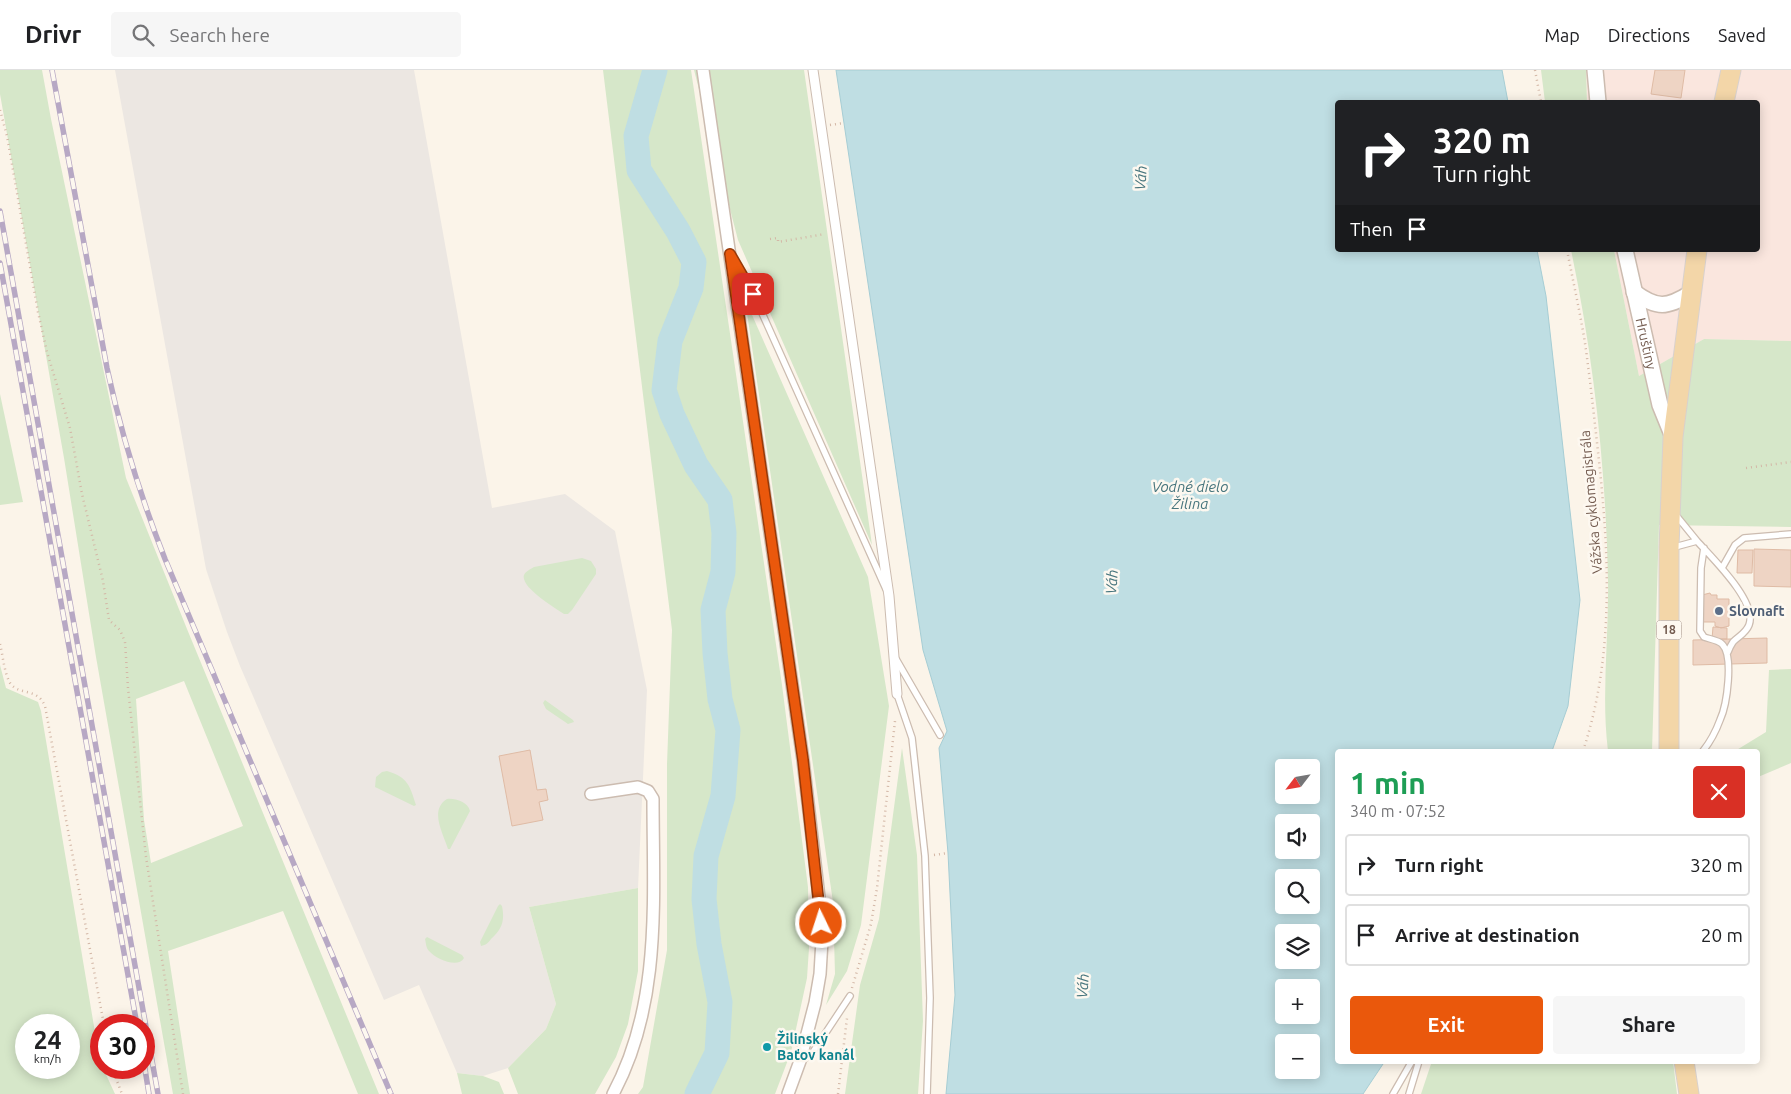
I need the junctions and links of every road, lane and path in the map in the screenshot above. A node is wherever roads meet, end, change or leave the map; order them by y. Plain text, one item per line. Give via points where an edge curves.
1 (703, 70) edge
2 (813, 70) edge
3 (1536, 70) edge
4 (1595, 70) edge
5 (1731, 70) edge
6 (1541, 100) edge
7 (1598, 100) edge
8 (1724, 100) edge
9 (0, 110) edge
10 (837, 232) junction
11 (770, 239) dead end
12 (1567, 252) edge
13 (1624, 252) edge
14 (1697, 252) edge
15 (730, 254) junction
16 (1634, 292) junction
17 (1691, 293) junction
18 (1673, 437) junction
19 (1791, 462) edge
20 (1746, 468) dead end
21 (1670, 509) junction
22 (1791, 534) edge
23 (1698, 541) junction
24 (1669, 548) junction
25 (1704, 548) junction
26 (1722, 568) junction
27 (889, 596) junction
28 (0, 644) edge
29 (1728, 652) junction
30 (895, 657) junction
31 (897, 694) junction
32 (940, 735) dead end
33 (1584, 749) edge
34 (1669, 749) edge
35 (1704, 749) edge
36 (591, 794) dead end
37 (948, 853) dead end
38 (926, 856) junction
39 (850, 996) junction
40 (102, 1014) edge
41 (800, 1060) junction
42 (1410, 1064) edge
43 (1419, 1064) edge
44 (1684, 1064) edge
45 (116, 1079) edge
46 (122, 1094) edge
47 (183, 1094) edge
48 (612, 1094) edge
49 (788, 1094) edge
50 (838, 1094) edge
51 (927, 1094) edge
52 (1393, 1094) edge
53 (1409, 1094) edge
54 (1689, 1094) edge

1 - 15 street
2 - 10 street
3 - 6 path
4 - 7 street
5 - 8 main road
9 - 47 path via 43,336 70,428 109,620 120,630 125,642 146,857
10 - 11 path via 778,242 778,238
10 - 27 street
12 - 33 path, Vážska cyklomagistrála via 1585,342 1595,421 1608,579 1603,662
13 - 16 street, Hruštiny
14 - 17 main road, 18
15 - 27 lane via 753,294
15 - 41 street via 803,760 820,906 820,974
16 - 17 street via 1644,300 1665,305
16 - 18 street, Hruštiny via 1660,405
17 - 18 main road, 18
18 - 21 main road, 18
19 - 20 path
21 - 23 lane
21 - 24 main road, 18
22 - 26 lane via 1744,538 1735,545
23 - 24 lane
23 - 25 lane
24 - 34 main road, 18
25 - 26 lane
25 - 29 lane via 1700,631 1704,637 1721,642
26 - 29 lane via 1750,612 1746,630
27 - 30 street
28 - 40 path via 11,684 42,698 45,706
29 - 35 lane via 1725,706
30 - 31 street
30 - 32 lane
31 - 38 lane via 912,738
31 - 39 path via 876,897
36 - 48 street via 638,787 648,791 653,799 653,927 649,984 631,1055
37 - 38 path
38 - 51 lane via 930,998
39 - 41 lane via 811,1054
39 - 50 path
41 - 49 street
42 - 52 lane
43 - 53 lane
44 - 54 main road
45 - 46 path

